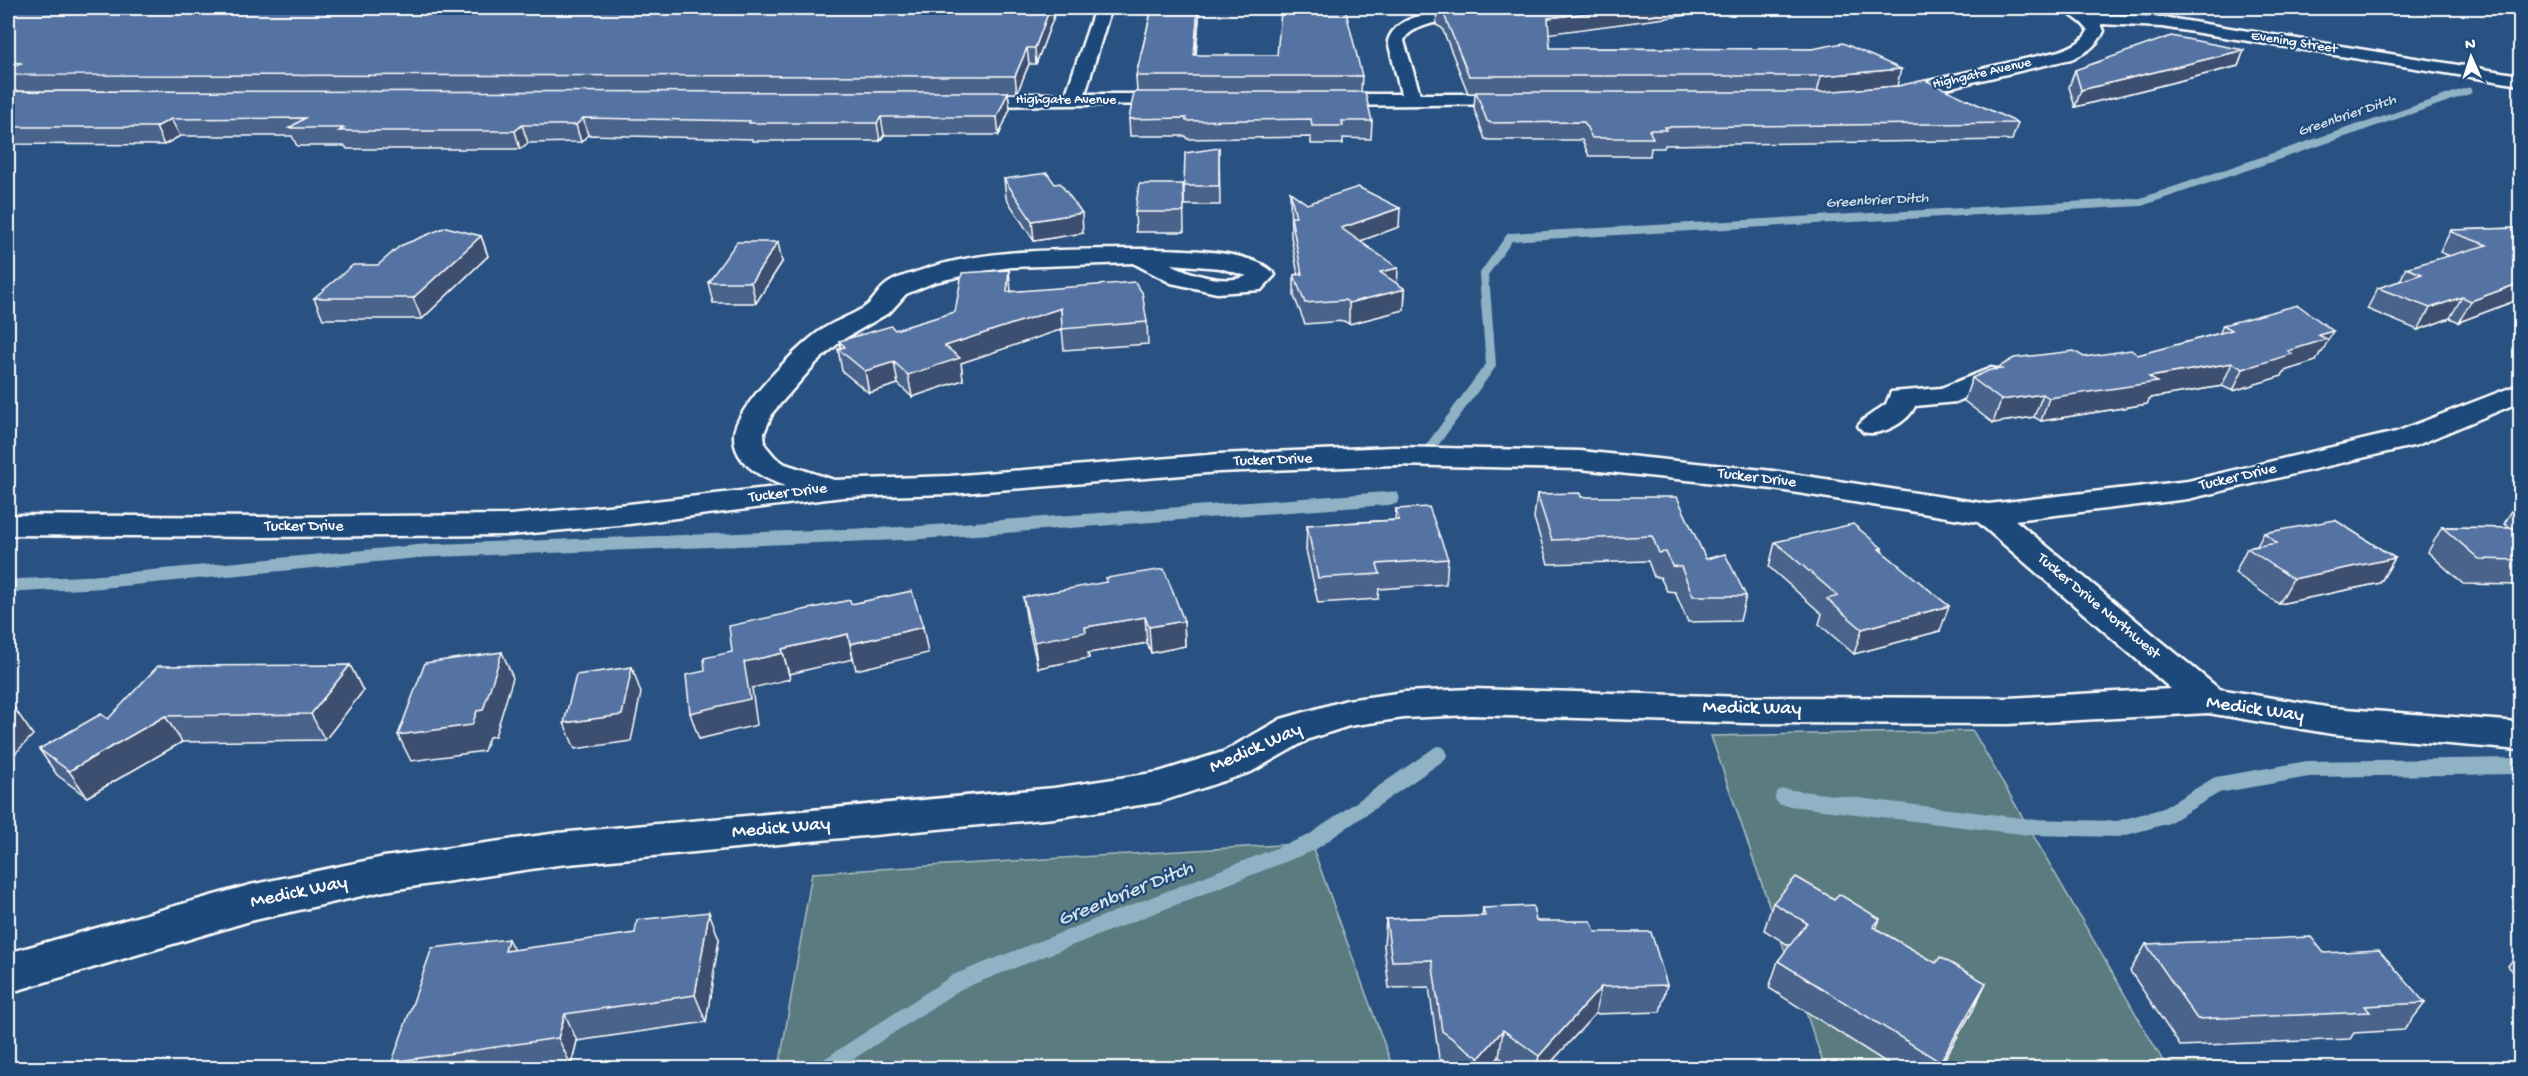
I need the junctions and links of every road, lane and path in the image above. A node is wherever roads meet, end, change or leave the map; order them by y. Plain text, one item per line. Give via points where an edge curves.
1 (1103, 8) edge
2 (1513, 8) edge
3 (2070, 8) edge
4 (2090, 19) junction
5 (2520, 80) edge
6 (1874, 97) edge
7 (948, 100) edge
8 (1074, 100) junction
9 (1198, 100) edge
10 (1301, 100) edge
11 (1412, 100) junction
12 (1536, 100) edge
13 (1137, 256) dead end
14 (1991, 376) edge
15 (2520, 392) edge
16 (1873, 426) dead end
17 (846, 488) junction
18 (1988, 514) junction
19 (8, 525) edge
20 (2208, 700) junction
21 (2520, 736) edge
22 (8, 973) edge

1 - 8 street
2 - 11 street via 1428,20 1399,33 1396,41
3 - 4 street, Evening Street
4 - 5 street, Evening Street via 2162,22
4 - 6 street, Highgate Avenue via 2096,31 2092,41 2065,55
7 - 8 street, Highgate Avenue
8 - 9 street, Highgate Avenue
10 - 11 street
11 - 12 street
13 - 17 street via 1037,258 945,270 897,288 882,306 828,338 778,385 754,418 749,434 754,452 767,466 796,481
14 - 16 street via 1946,396 1901,398 1900,408
15 - 18 street, Tucker Drive via 2406,439 2188,490
17 - 18 street, Tucker Drive via 950,485 1231,462 1394,456 1568,460 1773,480
17 - 19 street, Tucker Drive via 510,525
18 - 20 street, Tucker Drive Northwest
20 - 21 street, Medick Way via 2332,721
20 - 22 street, Medick Way via 2008,711 1748,710 1471,702 1404,705 1347,713 1295,729 1237,762 1160,787 1054,803 558,849 384,874 250,903

